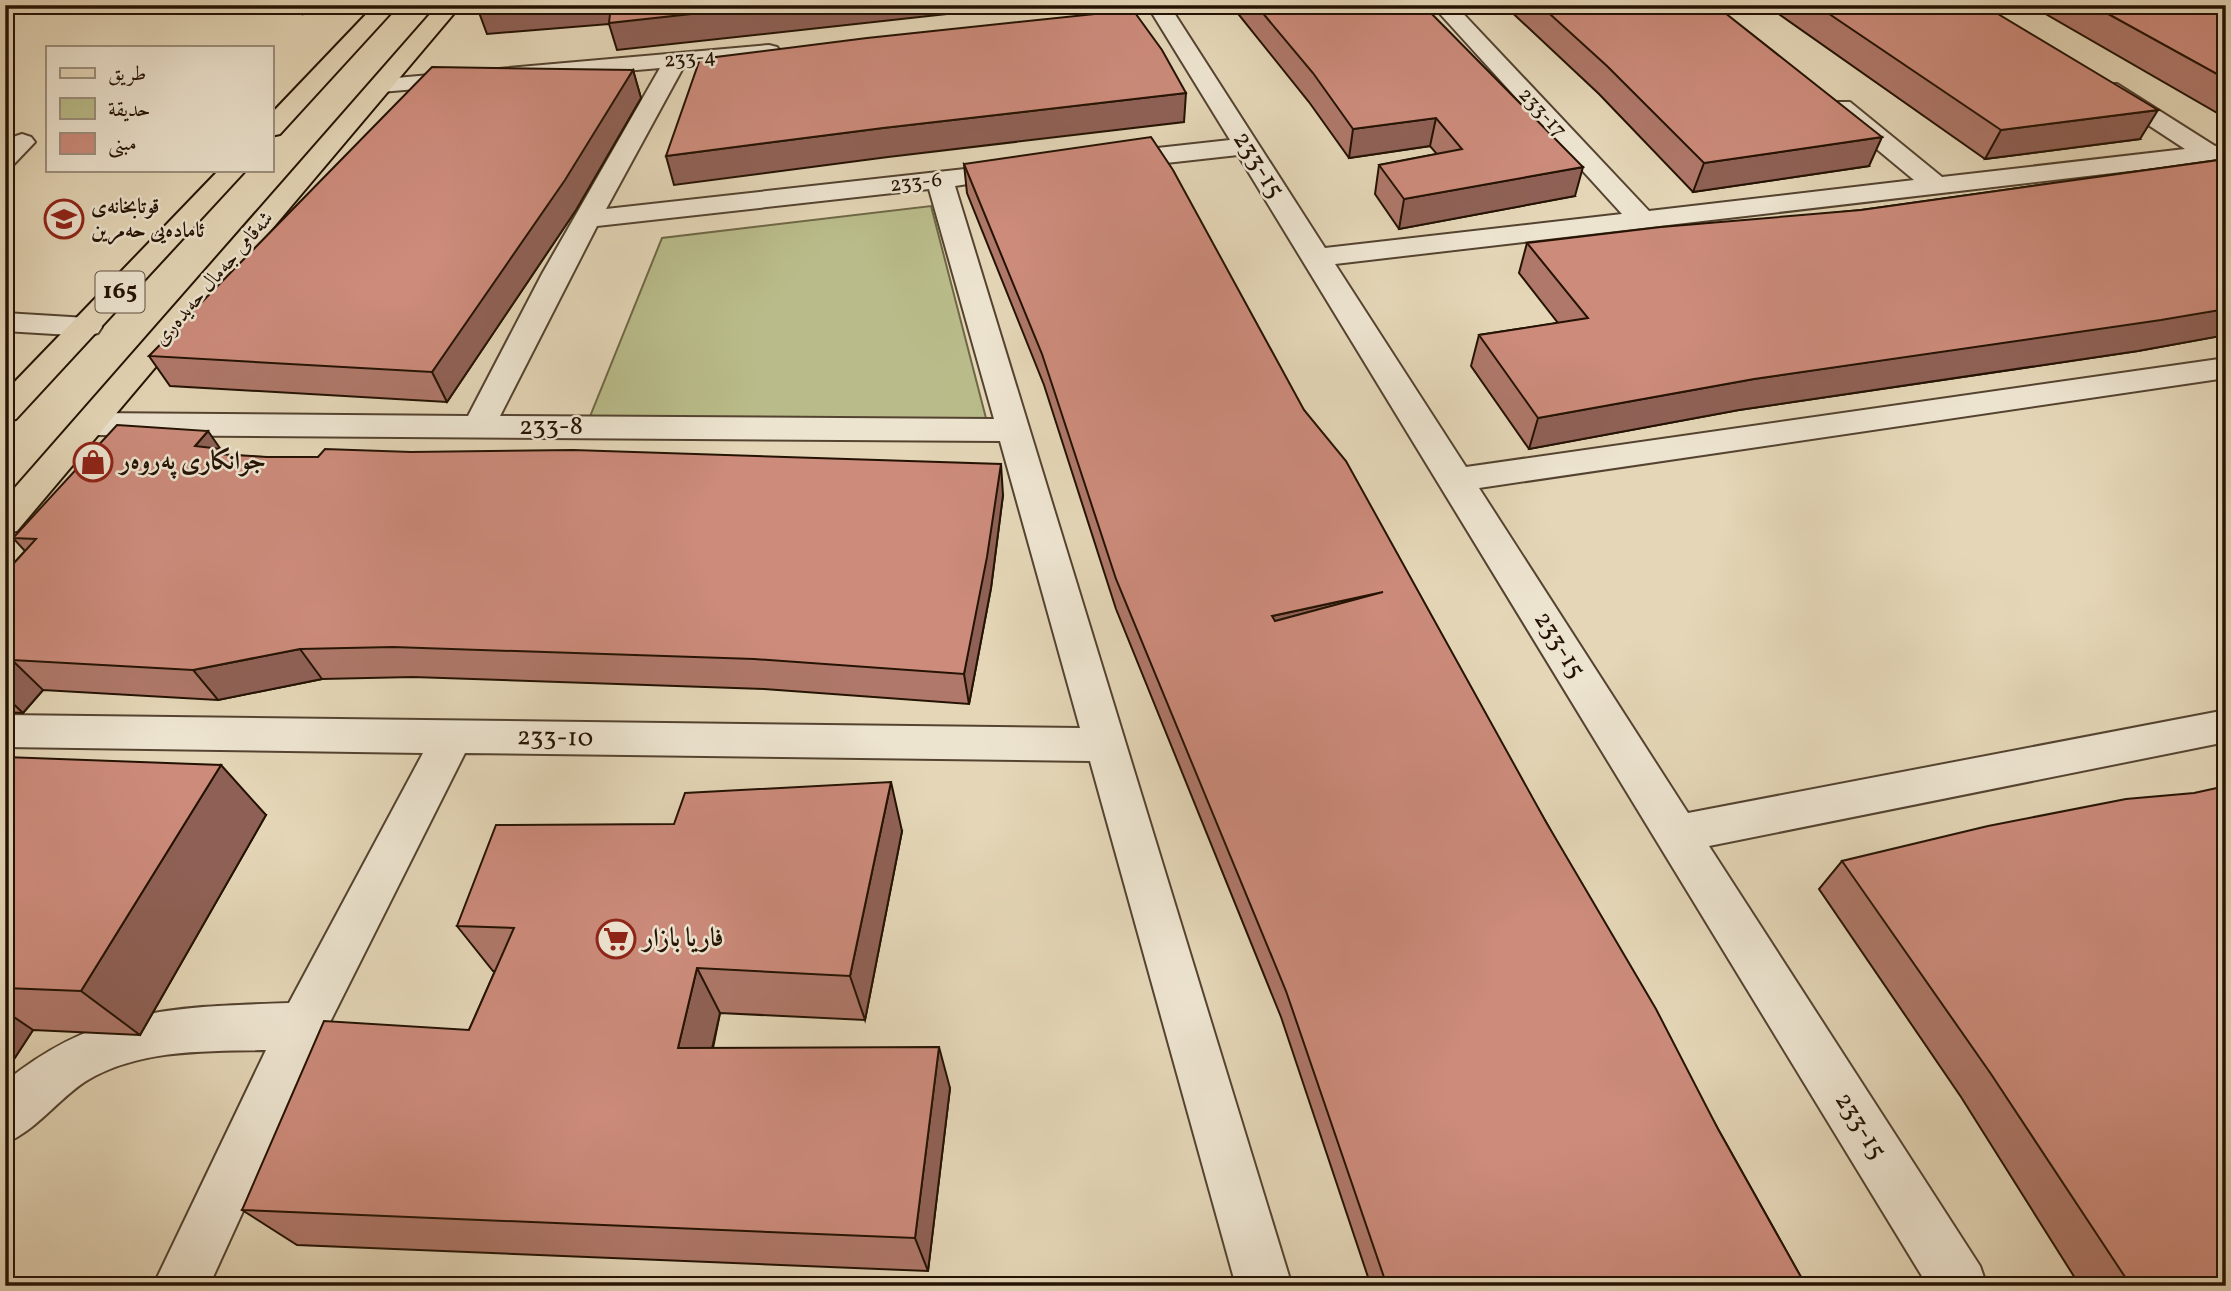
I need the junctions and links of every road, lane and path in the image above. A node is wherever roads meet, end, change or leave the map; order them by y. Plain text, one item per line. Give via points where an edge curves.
1 (387, 5) edge
2 (450, 5) edge
3 (1443, 5) edge
4 (1154, 15) edge
5 (798, 50) edge
6 (676, 60) junction
7 (2094, 80) edge
8 (381, 85) junction
9 (1821, 91) edge
10 (273, 127) edge
11 (1246, 146) junction
12 (2221, 157) edge
13 (1086, 164) edge
14 (231, 172) edge
15 (993, 174) edge
16 (940, 180) junction
17 (1937, 186) junction
18 (586, 219) junction
19 (1642, 220) junction
20 (1315, 258) junction
21 (5, 322) edge
22 (87, 327) junction
23 (2226, 368) edge
24 (5, 412) edge
25 (90, 424) junction
26 (479, 426) junction
27 (1013, 430) junction
28 (1456, 480) junction
29 (5, 522) edge
30 (2226, 726) edge
31 (5, 731) edge
32 (453, 736) junction
33 (1105, 745) junction
34 (1677, 834) junction
35 (303, 1026) junction
36 (5, 1118) edge
37 (180, 1286) edge
38 (1264, 1286) edge
39 (1960, 1286) edge

1 - 10 main road
2 - 8 main road, شەقامی جەمال حەیدەری / 165
3 - 19 street, 233-17
4 - 11 street, 233-15
5 - 6 street, 233-4
6 - 8 street, 233-4
6 - 18 street
7 - 12 street
8 - 25 main road, شەقامی جەمال حەیدەری / 165
9 - 17 street
11 - 13 street
11 - 20 street, 233-15
12 - 17 street
14 - 22 main road, 165
15 - 16 street, 233-6
16 - 18 street, 233-6
16 - 27 street
17 - 19 street
18 - 26 street
19 - 20 street
20 - 28 street, 233-15
21 - 22 street
22 - 24 main road, 165
23 - 28 street
25 - 26 street, 233-8
25 - 29 main road, شەقامی جەمال حەیدەری / 165
26 - 27 street, 233-8
27 - 33 street
28 - 34 street, 233-15
30 - 34 street
31 - 32 street, 233-10
32 - 33 street, 233-10
32 - 35 street
33 - 38 street
34 - 39 street, 233-15
35 - 36 street via 158,1032 127,1038 88,1054 49,1078
35 - 37 street

